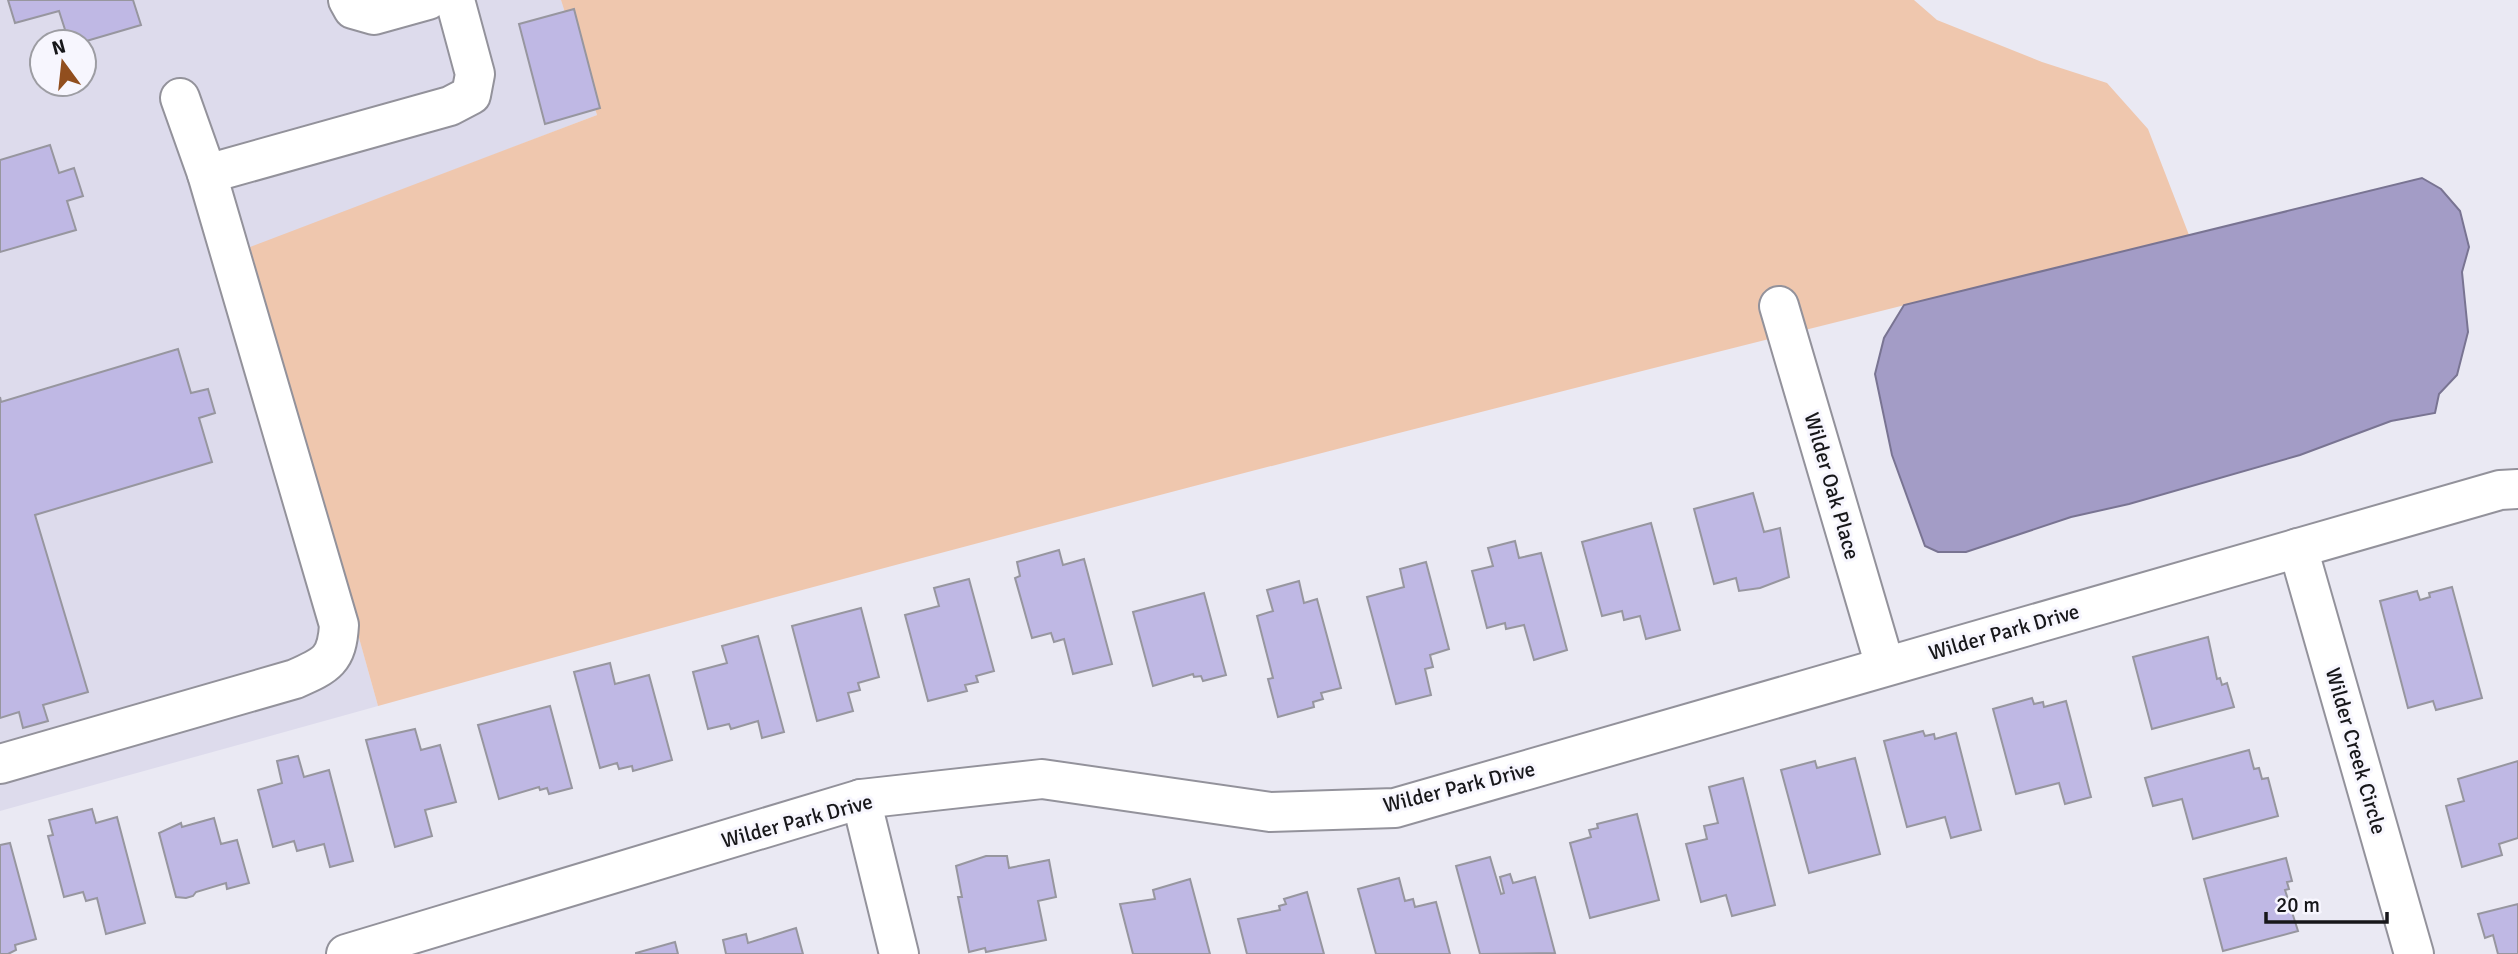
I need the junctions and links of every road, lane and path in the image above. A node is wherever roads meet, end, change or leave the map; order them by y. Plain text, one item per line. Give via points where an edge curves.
1 (348, 0) edge
2 (428, 0) edge
3 (455, 0) edge
4 (180, 98) dead end
5 (207, 174) junction
6 (1779, 306) dead end
7 (2518, 489) edge
8 (2298, 548) junction
9 (1885, 666) junction
10 (0, 764) edge
11 (861, 799) junction
12 (346, 954) edge
13 (899, 954) edge
14 (2414, 954) edge

1 - 2 street via 353,9 374,15
3 - 5 street via 475,74 471,94 450,106
4 - 5 street
5 - 10 street via 339,625 337,648 321,668 295,679
6 - 9 street, Wilder Oak Place
7 - 8 street, Wilder Park Drive via 2500,490
8 - 9 street, Wilder Park Drive
8 - 14 street, Wilder Creek Circle
9 - 11 street, Wilder Park Drive via 1395,808 1270,812 1042,779
11 - 12 street, Wilder Park Drive
11 - 13 street

